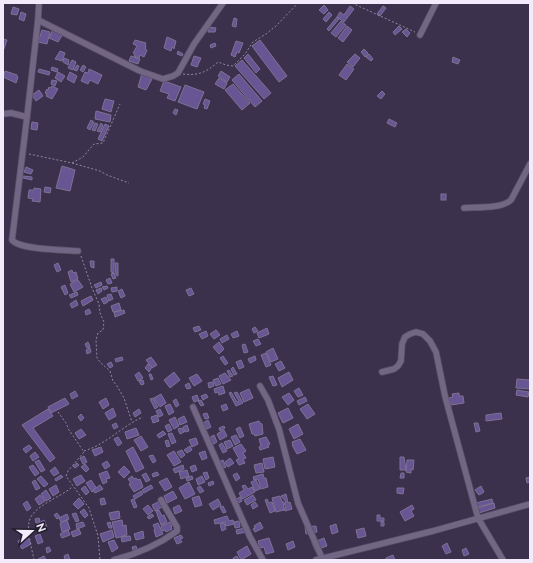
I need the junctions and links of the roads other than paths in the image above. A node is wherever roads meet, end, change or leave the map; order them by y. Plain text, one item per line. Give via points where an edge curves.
1 (39, 3) edge
2 (223, 3) edge
3 (436, 3) edge
4 (38, 20) junction
5 (420, 35) road end
6 (3, 114) edge
7 (27, 116) junction
8 (530, 164) edge
9 (464, 208) dead end
10 (78, 251) road end
11 (382, 372) dead end
12 (260, 386) dead end
13 (193, 407) dead end
14 (161, 500) dead end
15 (530, 504) edge
16 (478, 518) junction
17 (320, 559) edge
18 (114, 560) edge
19 (263, 560) edge
20 (503, 560) edge

1 - 4 street
2 - 4 street via 194,44 178,73 163,79 140,71
3 - 5 street
4 - 7 street
6 - 7 street
7 - 10 street via 12,241 27,247
8 - 9 street via 508,203
11 - 16 street via 398,366 405,337 416,332 423,334 430,341 436,352 445,396
12 - 17 street via 279,429 298,503
13 - 19 street via 250,537
14 - 18 street via 177,531 146,549
15 - 16 street
16 - 17 street
16 - 20 street

